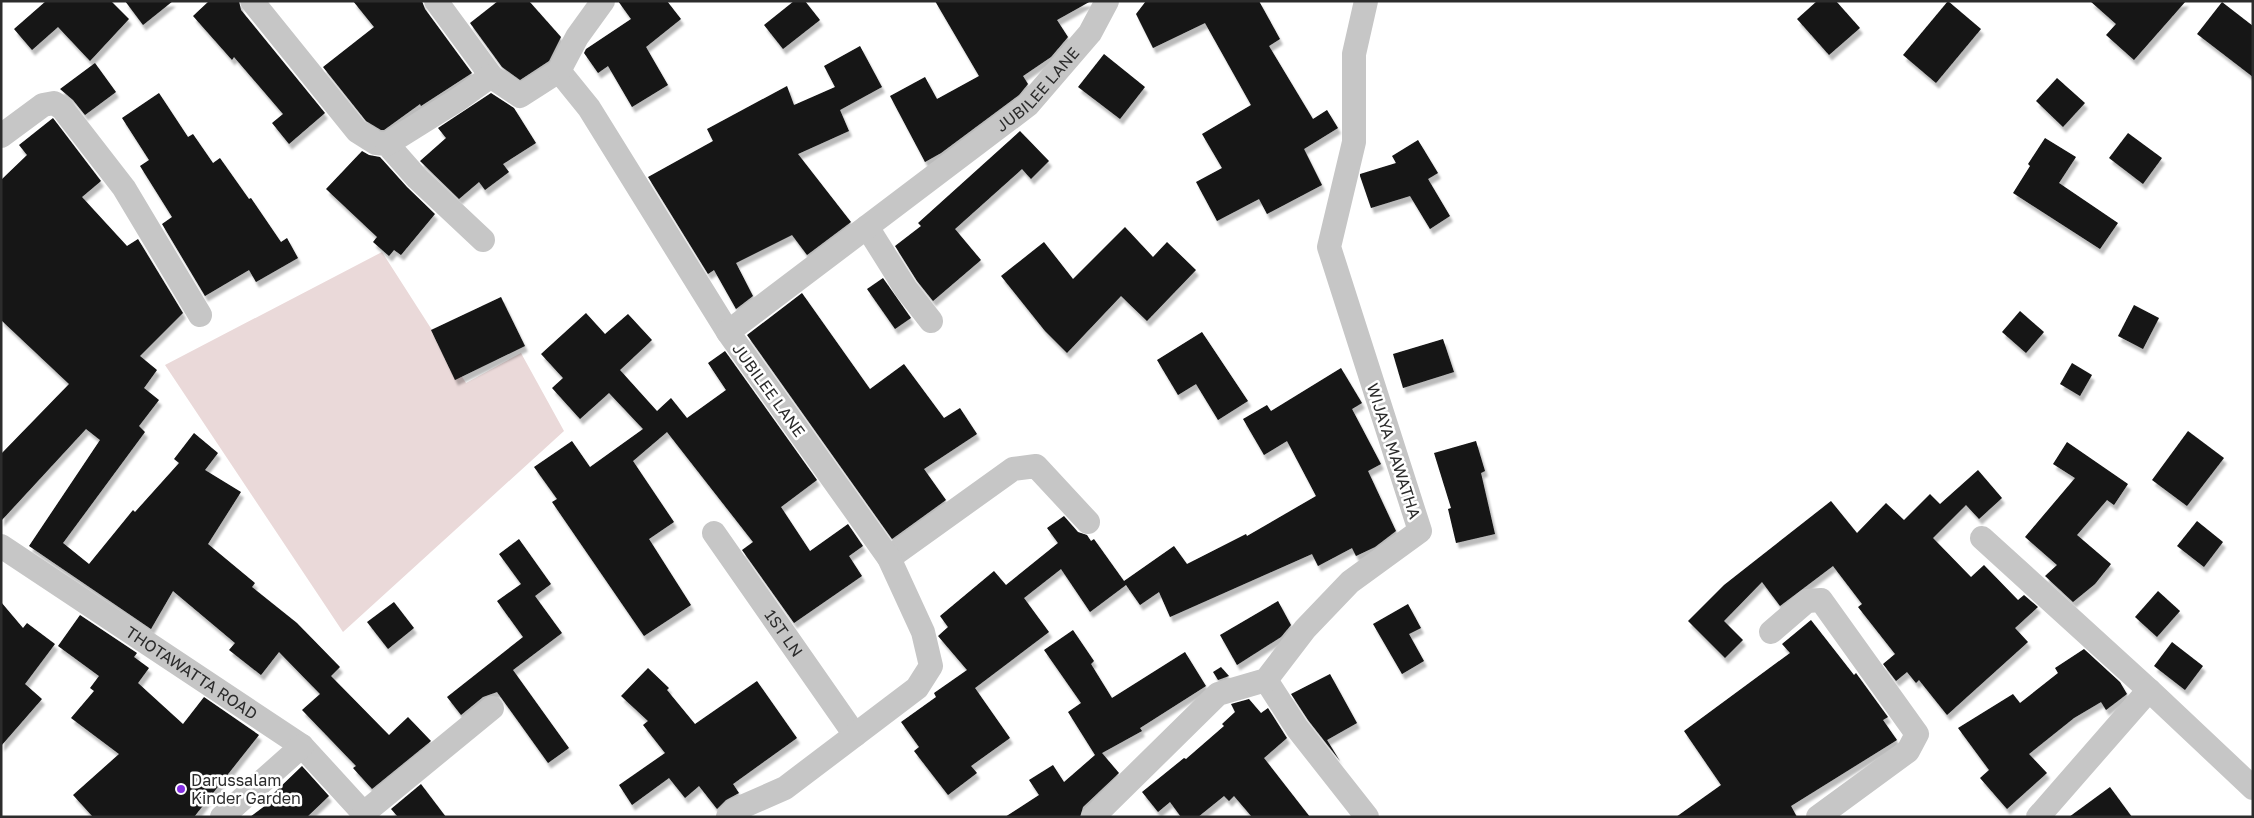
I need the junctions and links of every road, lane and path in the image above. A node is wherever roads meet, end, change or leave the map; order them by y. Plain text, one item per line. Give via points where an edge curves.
1 (252, 1) edge
2 (436, 1) edge
3 (603, 1) edge
4 (1107, 1) edge
5 (1366, 1) edge
6 (559, 71) junction
7 (491, 76) junction
8 (1, 136) edge
9 (387, 144) junction
10 (867, 227) junction
11 (483, 240) dead end
12 (200, 314) dead end
13 (931, 321) dead end
14 (728, 332) junction
15 (1088, 522) dead end
16 (714, 533) dead end
17 (1982, 538) dead end
18 (1, 546) edge
19 (889, 558) junction
20 (1772, 632) dead end
21 (1266, 680) junction
22 (2149, 690) junction
23 (492, 708) dead end
24 (855, 735) junction
25 (302, 746) junction
26 (2253, 788) edge
27 (365, 815) edge
28 (222, 817) edge
29 (728, 817) edge
30 (1093, 817) edge
31 (1367, 817) edge
32 (1818, 817) edge
33 (2038, 817) edge

1 - 9 street via 357,131 376,143
2 - 7 street
3 - 6 street via 577,37
4 - 10 street, JUBILEE LANE via 1090,33 1028,105
5 - 21 street, WIJAYA MAWATHA via 1354,54 1354,142 1330,246 1420,531 1350,582 1306,629
6 - 7 street via 520,96
6 - 14 street via 589,108
7 - 9 street
8 - 12 street via 43,105 54,103 62,108 124,188
9 - 11 street via 417,178
10 - 13 street via 906,289
10 - 14 street, JUBILEE LANE
14 - 19 street, JUBILEE LANE
15 - 19 street via 1036,466 1013,469
16 - 24 street, 1ST LN
17 - 22 street
18 - 25 street, THOTAWATTA ROAD
19 - 24 street, JUBILEE LANE via 923,632 931,666 917,688
20 - 32 street via 1807,601 1821,600 1917,734 1908,751
21 - 30 street via 1218,694
21 - 31 street via 1297,728
22 - 26 street
22 - 33 street
23 - 27 street
24 - 29 street, JUBILEE LANE via 785,788 735,810
25 - 27 street, THOTAWATTA ROAD
25 - 28 street

